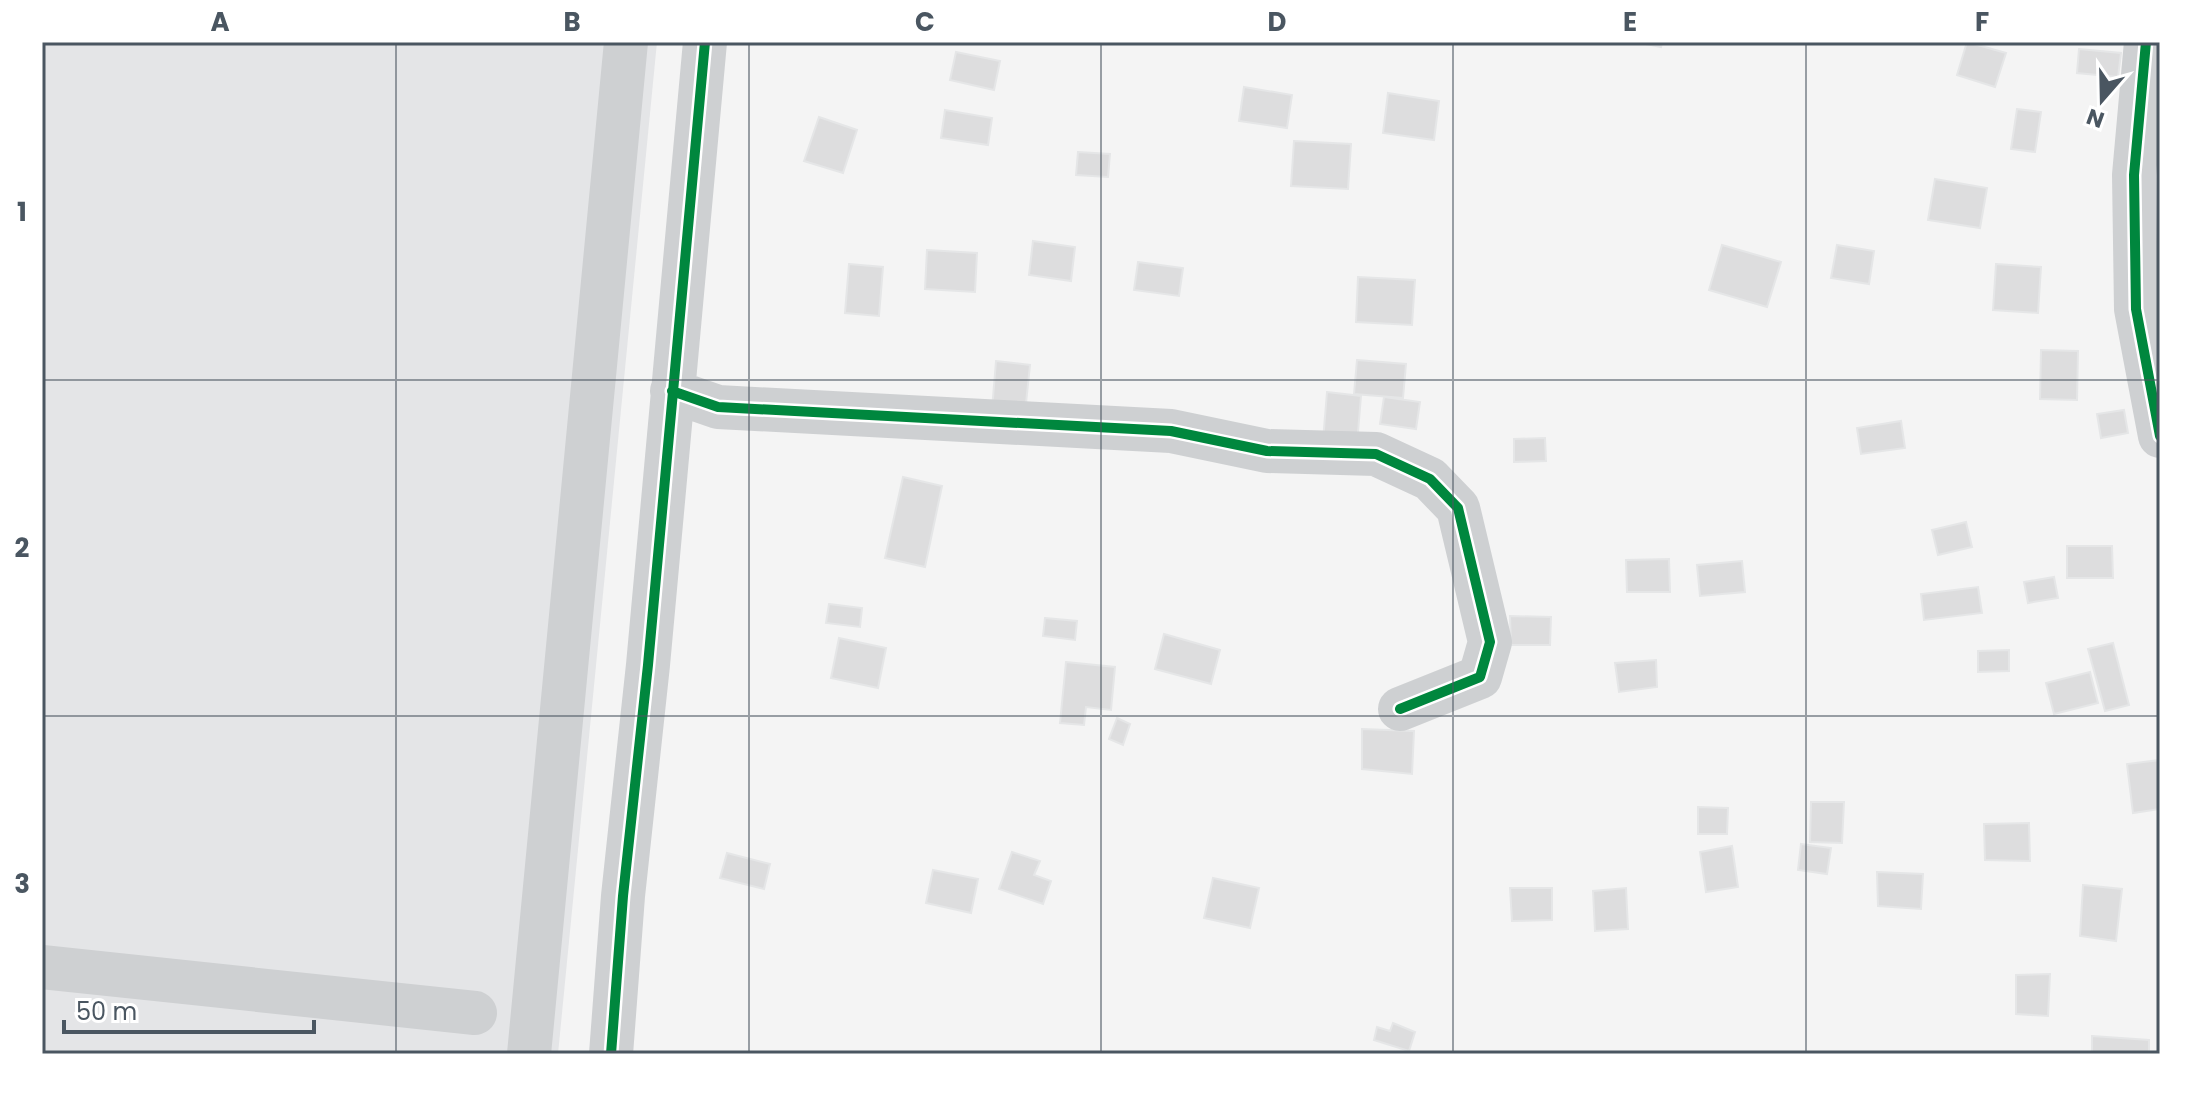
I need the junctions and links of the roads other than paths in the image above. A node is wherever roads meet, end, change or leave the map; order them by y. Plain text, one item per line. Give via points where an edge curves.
1 (626, 42) edge
2 (705, 42) edge
3 (2146, 42) edge
4 (672, 391) junction
5 (2160, 436) edge
6 (1400, 709) dead end
7 (42, 967) edge
8 (475, 1013) dead end
9 (529, 1054) edge
10 (611, 1054) edge

1 - 9 street
2 - 4 street
3 - 5 street via 2134,175 2136,309
4 - 6 street via 718,407 1171,431 1267,451 1376,454 1430,479 1458,508 1490,642 1480,677
4 - 10 street
7 - 8 street

